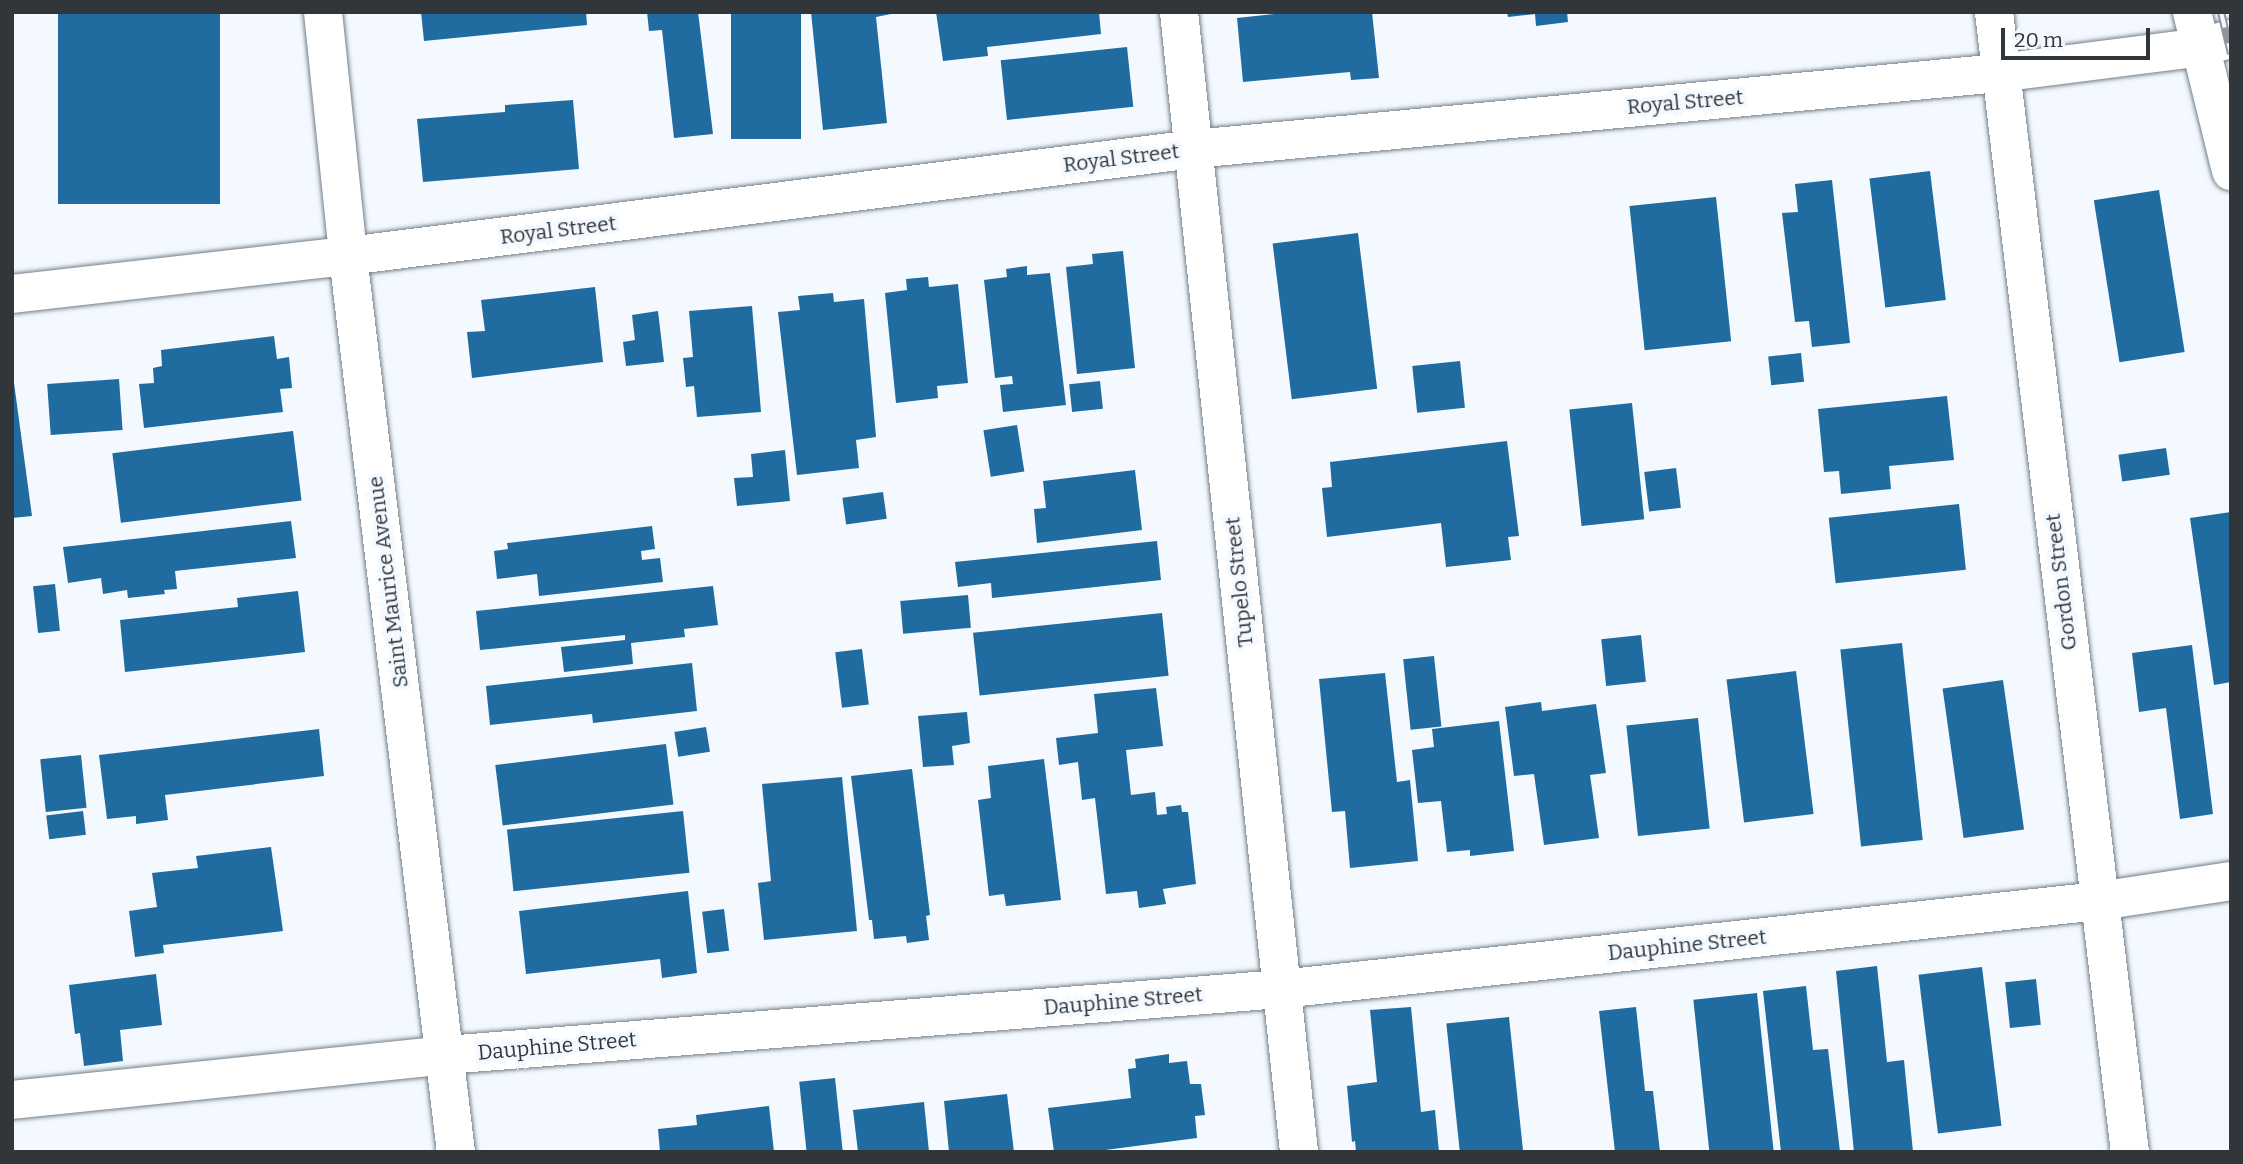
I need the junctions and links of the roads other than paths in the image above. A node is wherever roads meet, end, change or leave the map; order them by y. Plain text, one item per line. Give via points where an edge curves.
1 (323, 12) edge
2 (1179, 12) edge
3 (1994, 12) edge
4 (2208, 33) edge
5 (1999, 73) junction
6 (1194, 149) junction
7 (2231, 170) edge
8 (348, 256) junction
9 (12, 294) edge
10 (2231, 881) edge
11 (2099, 901) junction
12 (1281, 989) junction
13 (446, 1055) junction
14 (12, 1100) edge
15 (456, 1152) edge
16 (1299, 1152) edge
17 (2130, 1152) edge

1 - 8 street, Saint Maurice Avenue
2 - 6 street, Tupelo Street
3 - 5 street, Gordon Street
4 - 5 street, Royal Street
4 - 7 street
5 - 6 street, Royal Street
5 - 11 street, Gordon Street
6 - 8 street, Royal Street
6 - 12 street, Tupelo Street
8 - 9 street, Royal Street
8 - 13 street, Saint Maurice Avenue
10 - 11 street, Dauphine Street
11 - 12 street, Dauphine Street
11 - 17 street, Gordon Street
12 - 13 street, Dauphine Street
12 - 16 street, Tupelo Street
13 - 14 street, Dauphine Street
13 - 15 street, Saint Maurice Avenue

